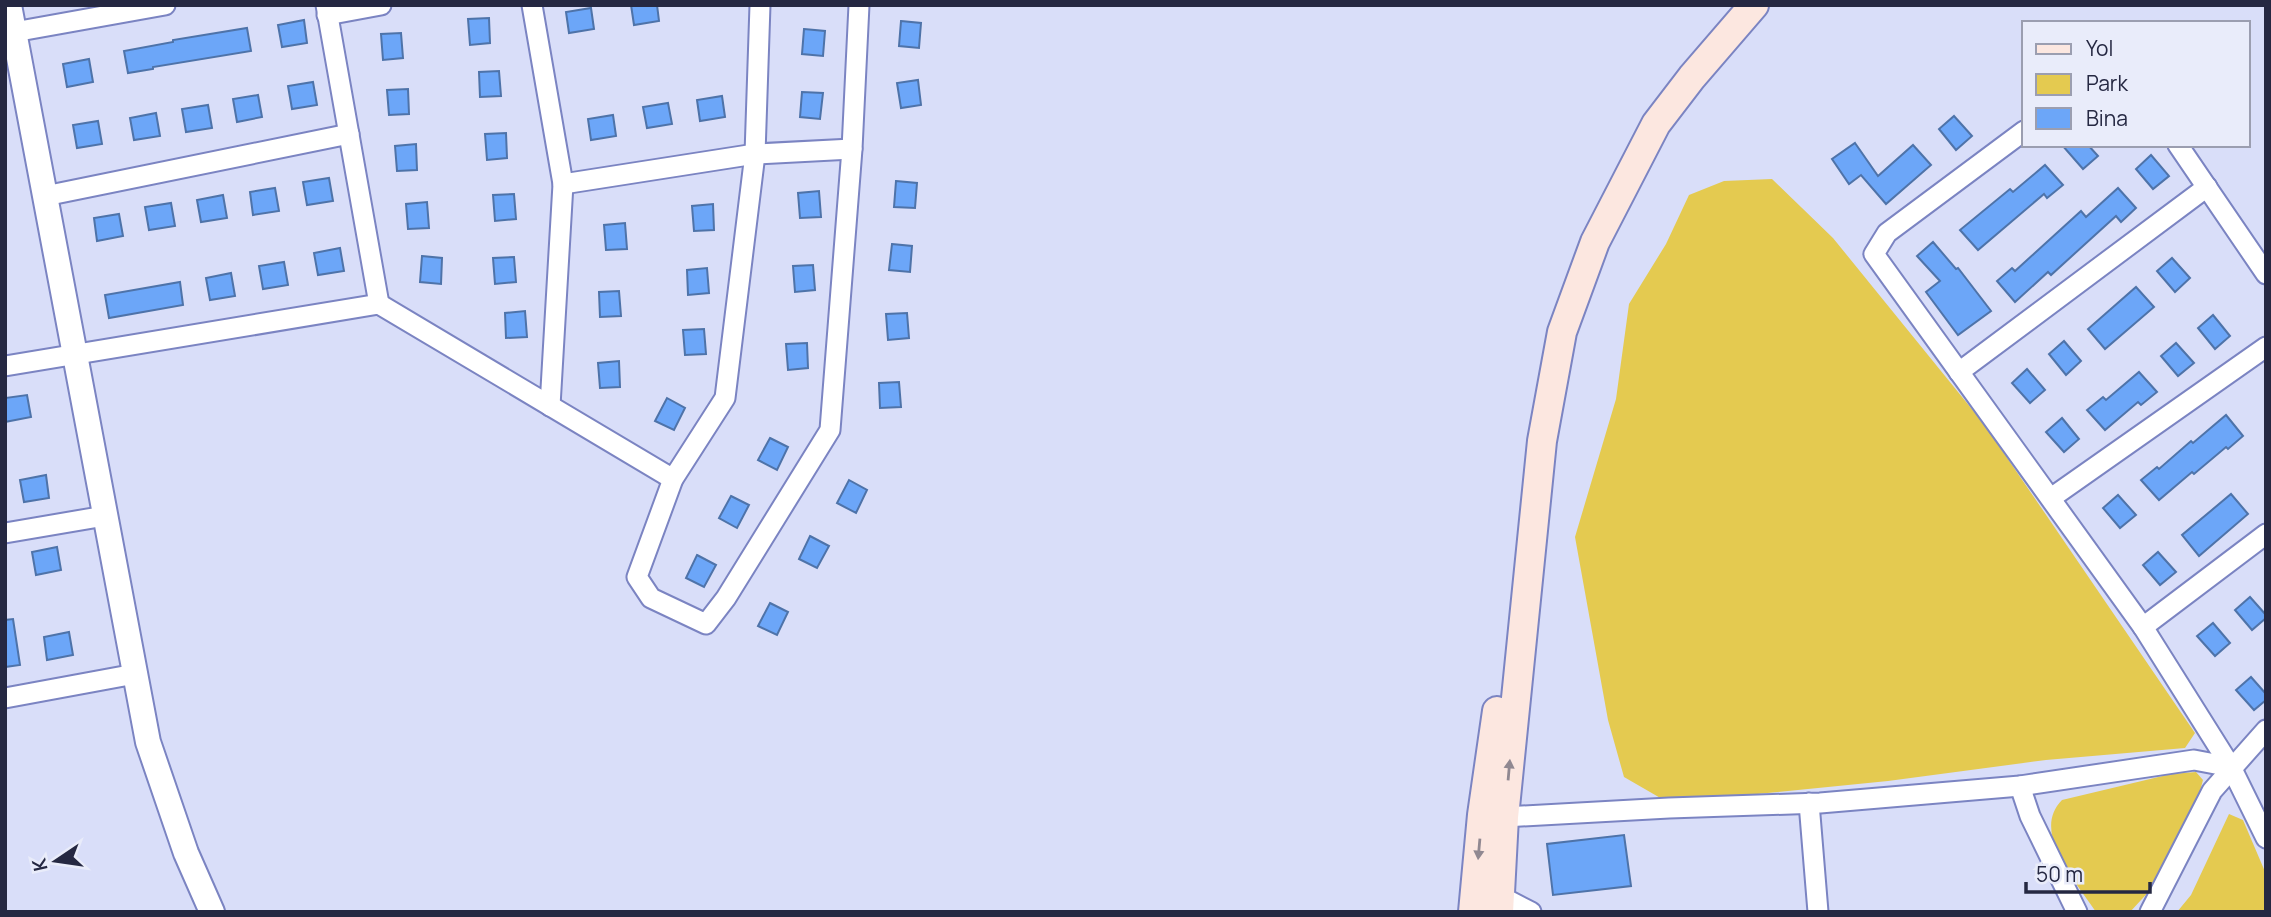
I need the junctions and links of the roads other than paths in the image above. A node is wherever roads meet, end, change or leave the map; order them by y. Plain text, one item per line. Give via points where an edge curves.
1 (9, 5) edge
2 (165, 5) edge
3 (382, 5) edge
4 (532, 5) edge
5 (760, 5) edge
6 (859, 5) edge
7 (1737, 5) edge
8 (1754, 5) edge
9 (326, 10) edge
10 (14, 32) junction
11 (2022, 132) edge
12 (349, 134) junction
13 (2179, 147) edge
14 (852, 149) junction
15 (755, 154) junction
16 (563, 184) junction
17 (2207, 187) junction
18 (45, 196) junction
19 (2266, 274) edge
20 (379, 304) junction
21 (2266, 346) edge
22 (75, 354) junction
23 (5, 366) edge
24 (1959, 372) junction
25 (550, 405) junction
26 (673, 479) junction
27 (2051, 498) junction
28 (105, 516) junction
29 (5, 533) edge
30 (2266, 534) edge
31 (2143, 627) junction
32 (135, 674) junction
33 (5, 698) edge
34 (2266, 730) edge
35 (2231, 767) junction
36 (2020, 786) junction
37 (1809, 803) junction
38 (1504, 817) junction
39 (2266, 838) edge
40 (1504, 906) edge
41 (212, 912) edge
42 (1818, 912) edge
43 (2077, 912) edge
44 (2150, 912) edge

1 - 10 street
2 - 10 street
3 - 9 street
4 - 16 street
5 - 15 street
6 - 14 street
7 -> 40 main road via 1660,98 1636,138 1581,248 1553,325 1538,397 1482,815
38 -> 8 main road via 1542,441 1562,332 1595,242 1656,124
9 - 12 street
10 - 18 street
11 - 24 street via 1886,233 1874,254
12 - 18 street
12 - 20 street
13 - 17 street
14 - 15 street
14 - 26 street via 830,430 706,624 651,598 637,577
15 - 16 street
15 - 26 street via 725,398
16 - 25 street
17 - 19 street
17 - 24 street
18 - 22 street
20 - 22 street
20 - 25 street
21 - 27 street
22 - 23 street
22 - 28 street
24 - 27 street
25 - 26 street
27 - 31 street
28 - 29 street
28 - 32 street
30 - 31 street
31 - 35 street
32 - 33 street
32 - 41 street via 148,742 186,853
34 - 35 street
35 - 36 street via 2194,760
35 - 39 street
35 - 44 street via 2212,791
36 - 37 street
36 - 43 street
37 - 38 street
37 - 42 street
38 - 40 main road

